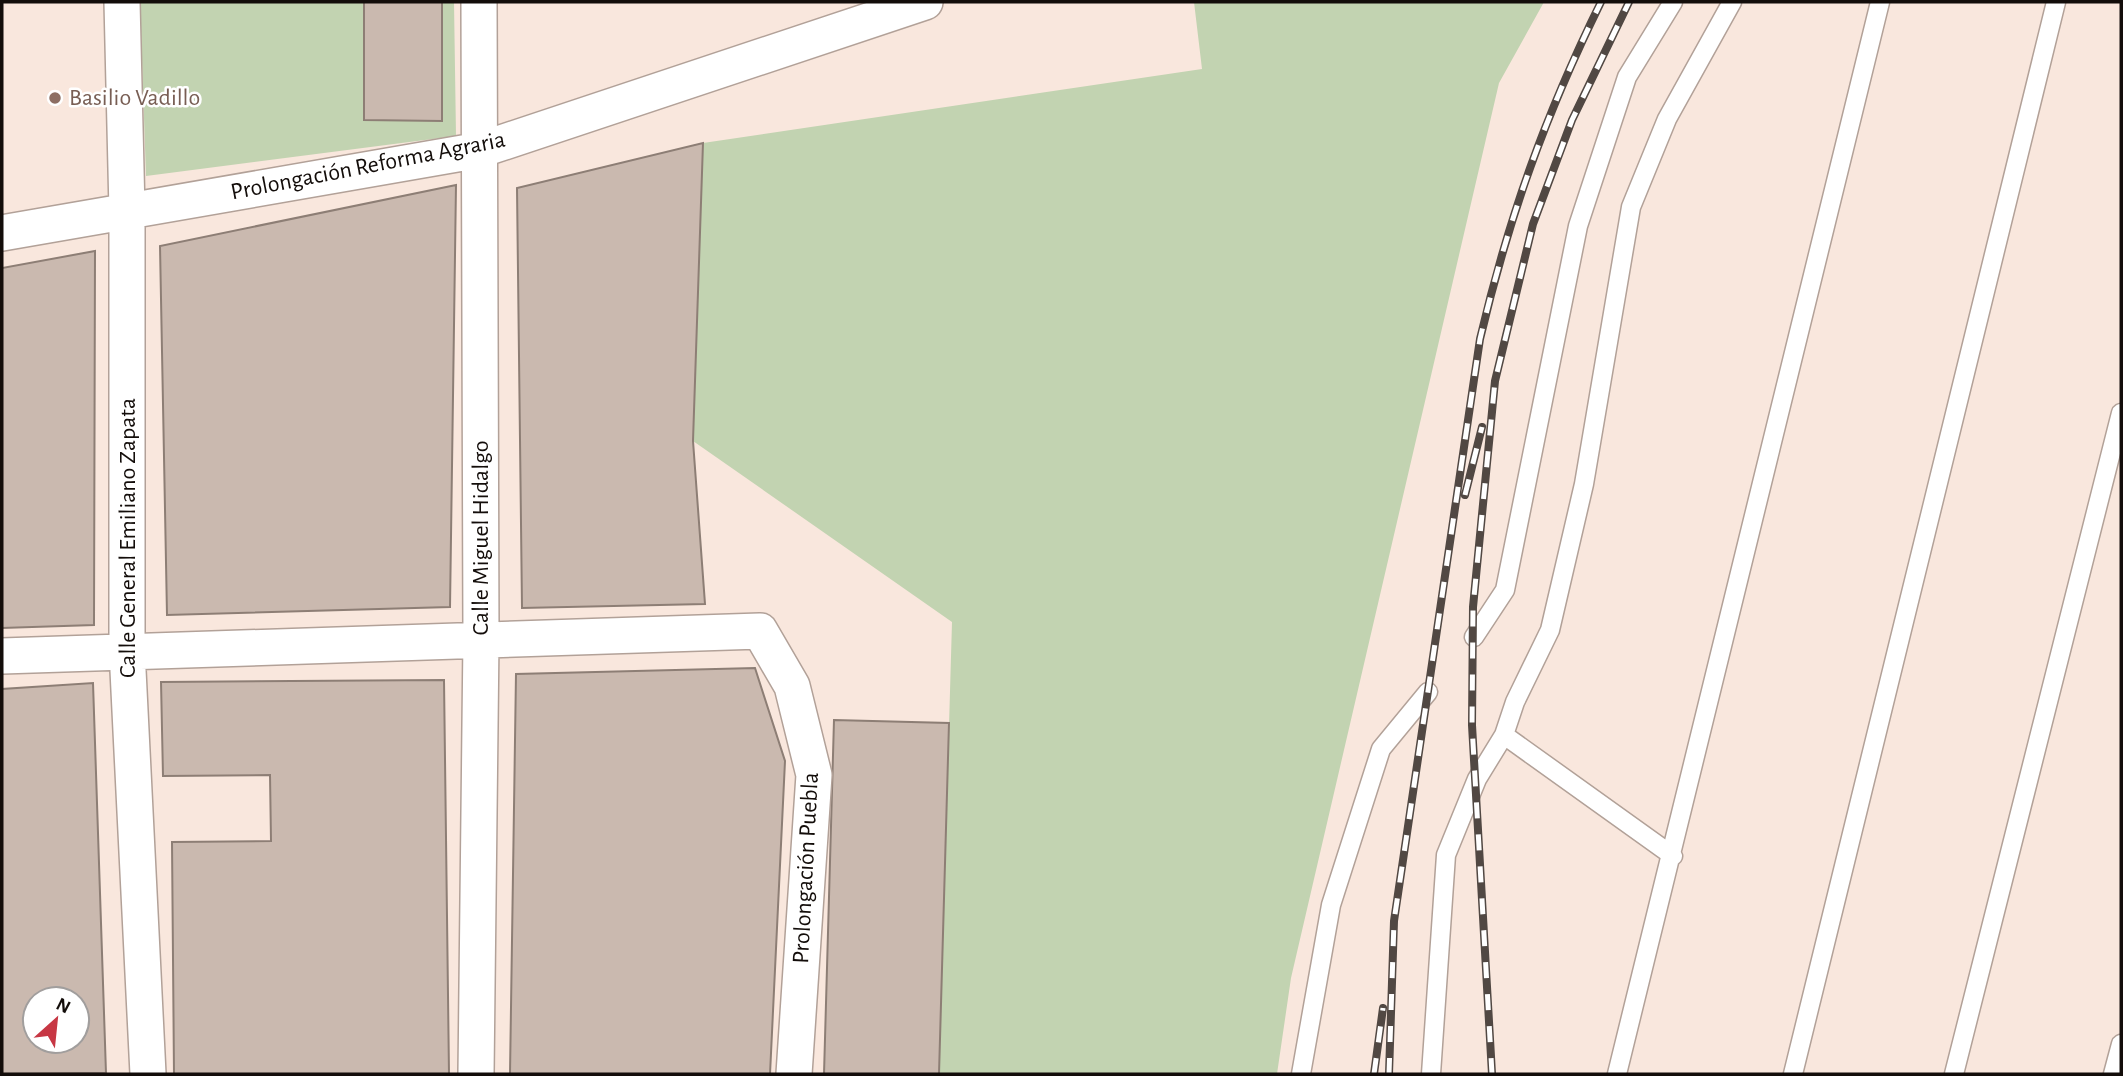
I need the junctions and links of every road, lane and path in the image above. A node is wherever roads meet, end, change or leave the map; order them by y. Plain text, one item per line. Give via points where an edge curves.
1 (122, 2) edge
2 (479, 2) edge
3 (925, 2) edge
4 (1673, 2) edge
5 (1732, 2) edge
6 (1880, 2) edge
7 (2056, 2) edge
8 (480, 150) junction
9 (127, 211) junction
10 (2, 233) edge
11 (2121, 414) edge
12 (1474, 637) dead end
13 (481, 639) junction
14 (127, 650) junction
15 (2, 656) edge
16 (1428, 692) dead end
17 (1504, 734) junction
18 (1673, 856) junction
19 (2121, 1044) edge
20 (148, 1074) edge
21 (476, 1074) edge
22 (794, 1074) edge
23 (1301, 1074) edge
24 (1431, 1074) edge
25 (1617, 1074) edge
26 (1793, 1074) edge
27 (1954, 1074) edge
28 (2113, 1074) edge

1 - 9 street, Calle General Emiliano Zapata
2 - 8 street, Calle Miguel Hidalgo
3 - 8 street, Prolongación Reforma Agraria
4 - 12 lane via 1627,77 1578,226 1505,590
5 - 17 lane via 1667,119 1631,206 1584,484 1550,630
6 - 18 lane
7 - 26 lane
8 - 9 street, Prolongación Reforma Agraria
8 - 13 street, Calle Miguel Hidalgo
9 - 10 street, Prolongación Reforma Agraria
9 - 14 street, Calle General Emiliano Zapata
11 - 27 lane
13 - 14 street
13 - 21 street, Calle Miguel Hidalgo
13 - 22 street, Prolongación Puebla via 760,631 792,686 814,775
14 - 15 street
14 - 20 street, Calle General Emiliano Zapata
16 - 23 lane via 1381,749 1331,905
17 - 18 lane
17 - 24 lane via 1477,779 1446,855
18 - 25 lane
19 - 28 lane

